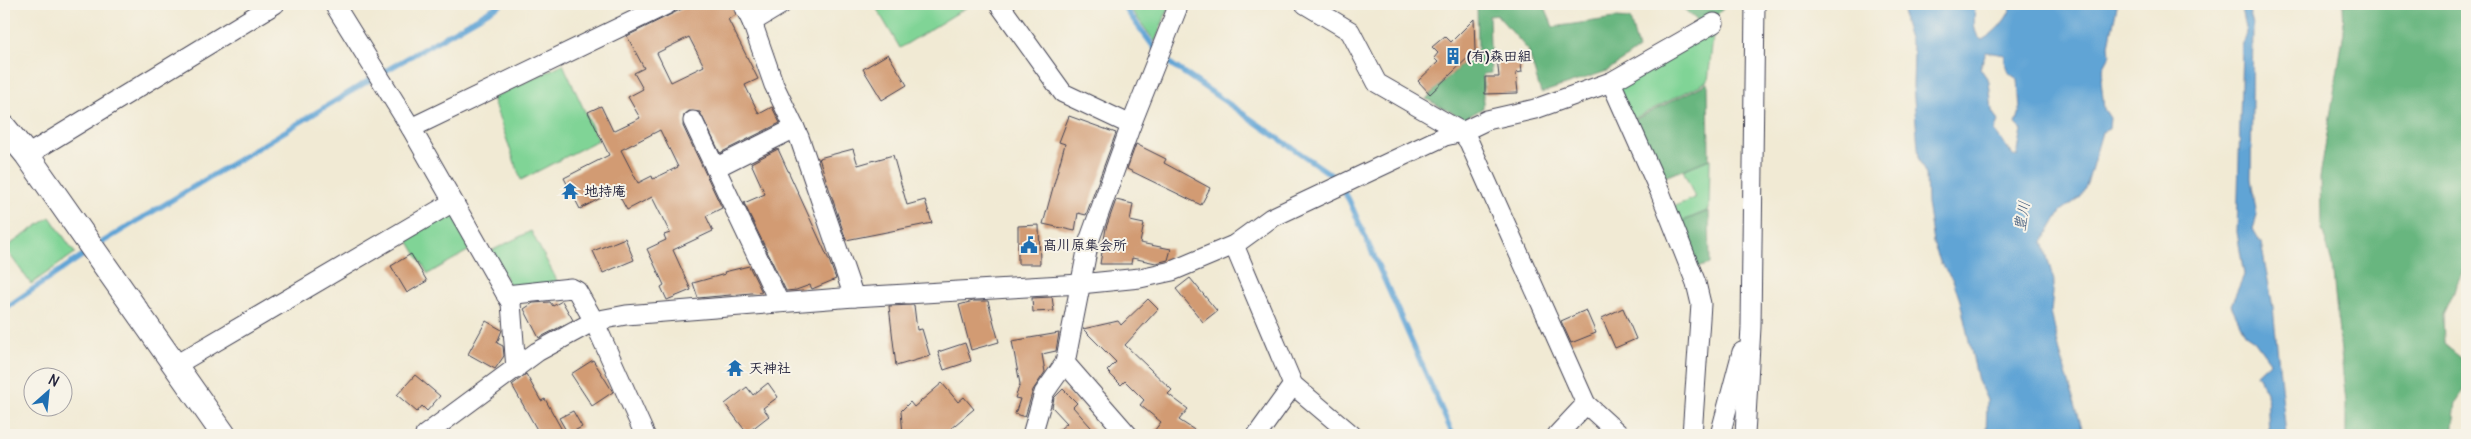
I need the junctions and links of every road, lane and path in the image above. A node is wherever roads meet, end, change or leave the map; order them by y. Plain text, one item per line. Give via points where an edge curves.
1 (275, 4) edge
2 (334, 4) edge
3 (668, 4) edge
4 (743, 4) edge
5 (782, 4) edge
6 (999, 4) edge
7 (1179, 4) edge
8 (1305, 4) edge
9 (1755, 4) edge
10 (752, 22) junction
11 (1714, 23) dead end
12 (1611, 82) junction
13 (693, 121) dead end
14 (1131, 125) junction
15 (4, 127) edge
16 (411, 128) junction
17 (795, 128) junction
18 (1462, 132) junction
19 (27, 155) junction
20 (716, 168) junction
21 (453, 202) junction
22 (1234, 245) junction
23 (1080, 284) junction
24 (506, 295) junction
25 (854, 296) junction
26 (779, 302) junction
27 (594, 321) junction
28 (1751, 327) junction
29 (1066, 364) junction
30 (174, 366) junction
31 (516, 369) junction
32 (1293, 385) junction
33 (1586, 404) junction
34 (224, 435) edge
35 (425, 435) edge
36 (645, 435) edge
37 (1032, 435) edge
38 (1128, 435) edge
39 (1257, 435) edge
40 (1352, 435) edge
41 (1557, 435) edge
42 (1620, 435) edge
43 (1692, 435) edge
44 (1720, 435) edge
45 (1746, 435) edge

1 - 19 street
2 - 16 street
3 - 16 street
4 - 10 street
5 - 10 street
6 - 14 street via 1064,93
7 - 14 street
8 - 18 street via 1350,31 1377,83
9 - 28 street
10 - 17 street via 774,85
11 - 12 street
12 - 18 street via 1535,110 1487,120
12 - 43 street via 1660,192 1696,283 1701,304
13 - 20 street
14 - 23 street via 1090,241
15 - 19 street
16 - 21 street
17 - 20 street
17 - 25 street
18 - 22 street via 1445,136 1271,218
18 - 33 street via 1474,151
19 - 30 street
20 - 26 street
21 - 24 street
21 - 30 street
22 - 23 street via 1172,271
22 - 32 street
23 - 25 street
23 - 29 street
24 - 27 street via 571,288 577,291
24 - 31 street via 512,304
25 - 26 street
26 - 27 street via 626,315
27 - 31 street via 537,352
27 - 36 street
28 - 44 street via 1742,348
28 - 45 street
29 - 37 street via 1044,393
29 - 38 street
30 - 34 street
31 - 35 street
32 - 39 street
32 - 40 street
33 - 41 street
33 - 42 street

